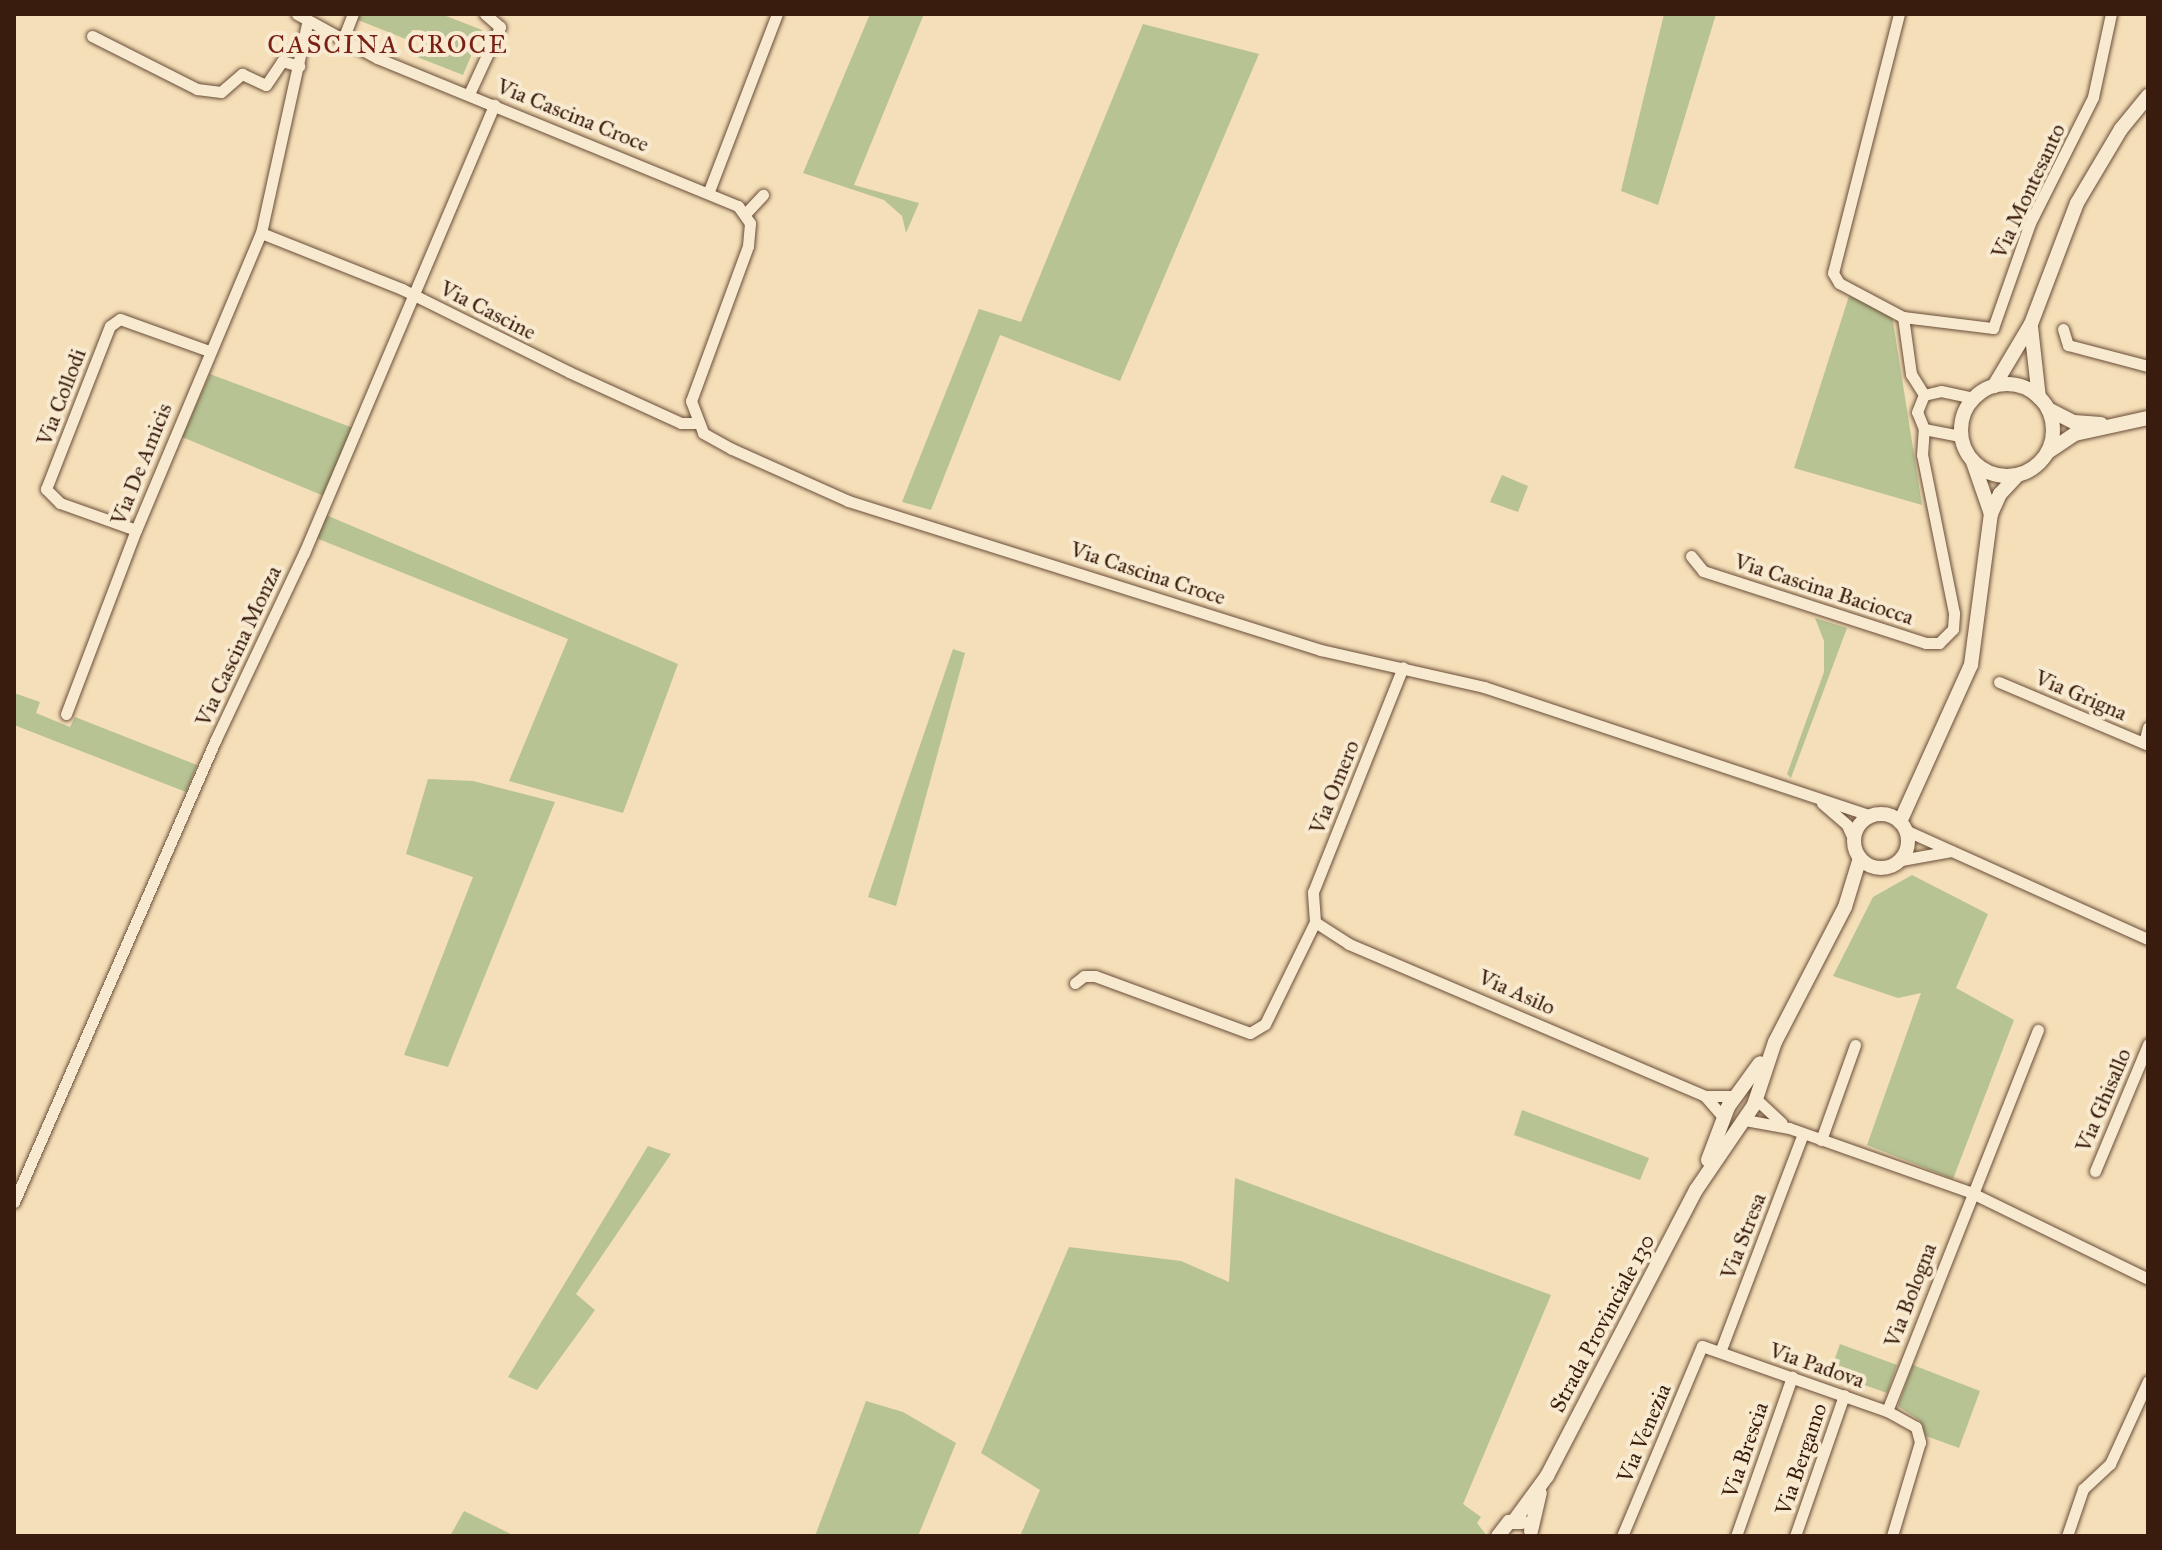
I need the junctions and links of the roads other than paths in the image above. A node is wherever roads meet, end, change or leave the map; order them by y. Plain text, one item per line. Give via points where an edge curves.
1 (297, 14) edge
2 (353, 14) edge
3 (485, 14) edge
4 (777, 14) edge
5 (1899, 14) edge
6 (2111, 14) edge
7 (307, 23) junction
8 (92, 36) dead end
9 (342, 42) junction
10 (299, 66) junction
11 (469, 94) junction
12 (2148, 96) edge
13 (494, 105) junction
14 (709, 191) junction
15 (763, 195) dead end
16 (746, 213) junction
17 (261, 233) junction
18 (414, 296) junction
19 (1903, 317) junction
20 (2031, 324) junction
21 (2063, 329) dead end
22 (209, 351) junction
23 (2148, 366) edge
24 (1994, 386) junction
25 (1924, 395) junction
26 (1974, 398) junction
27 (2043, 403) junction
28 (2148, 418) edge
29 (696, 423) junction
30 (2126, 424) junction
31 (1929, 431) junction
32 (1961, 436) junction
33 (2047, 453) junction
34 (1973, 461) junction
35 (2018, 475) junction
36 (1991, 514) junction
37 (136, 530) junction
38 (1691, 556) dead end
39 (1403, 667) junction
40 (1999, 682) dead end
41 (66, 714) dead end
42 (2148, 727) edge
43 (2146, 744) edge
44 (1920, 769) junction
45 (1811, 797) junction
46 (1877, 815) junction
47 (1902, 826) junction
48 (1854, 841) junction
49 (1960, 851) junction
50 (1860, 858) junction
51 (1901, 860) junction
52 (1878, 868) junction
53 (1845, 907) junction
54 (1315, 922) junction
55 (2148, 939) edge
56 (1075, 983) dead end
57 (2038, 1030) dead end
58 (1775, 1042) junction
59 (2148, 1044) edge
60 (1855, 1045) dead end
61 (1705, 1096) junction
62 (1736, 1096) junction
63 (1756, 1099) junction
64 (1724, 1118) junction
65 (1745, 1120) junction
66 (1789, 1128) junction
67 (1803, 1134) junction
68 (1821, 1140) junction
69 (2095, 1171) dead end
70 (1696, 1190) junction
71 (1970, 1192) junction
72 (14, 1202) edge
73 (2148, 1279) edge
74 (1702, 1346) joint
75 (1720, 1352) junction
76 (1792, 1377) junction
77 (2148, 1381) edge
78 (1844, 1395) junction
79 (1887, 1411) junction
80 (1547, 1476) junction
81 (1514, 1521) junction
82 (1531, 1534) edge
83 (1498, 1536) edge
84 (1622, 1536) edge
85 (1736, 1536) edge
86 (1795, 1536) edge
87 (1892, 1536) edge
88 (2067, 1536) edge

1 - 7 street, Via Cascina Croce
2 - 9 street
3 - 11 street via 500,27
4 - 14 street
5 - 19 street, Via Montesanto via 1833,273 1839,283
6 - 19 street, Via Montesanto via 2093,97 2030,223 1993,328
7 - 9 street, Via Cascina Croce
7 - 10 street, Via De Amicis
8 - 10 street via 197,89 221,92 242,74 266,85 282,61
9 - 11 street, Via Cascina Croce
10 - 17 street, Via De Amicis
11 - 13 street, Via Cascina Croce
12 - 20 street via 2121,129 2077,203
13 - 14 street, Via Cascina Croce
13 - 18 street, Via Cascina Monza
14 - 16 street, Via Cascina Croce
15 - 16 street
16 - 29 street via 748,246 691,401
17 - 18 street, Via Cascine
17 - 22 street, Via De Amicis
18 - 29 street, Via Cascine via 681,423
18 - 72 street, Via Cascina Monza
19 - 25 street via 1911,374
20 - 24 street
20 - 27 street
21 - 23 street via 2068,345
22 - 37 street, Via De Amicis
22 - 37 street, Via Collodi via 120,319 110,326 46,489 60,503
24 - 26 street
24 - 27 street via 2018,386
25 - 26 street via 1934,390
25 - 31 street via 1917,412
26 - 32 street via 1962,419
27 - 30 street via 2074,422
27 - 33 street via 2053,431
28 - 30 street
29 - 39 street, Via Cascina Croce via 732,449 848,501 1266,634
30 - 33 street via 2075,434 2057,441
31 - 32 street
31 - 38 street, Via Cascina Baciocca via 1922,448 1954,613 1953,629 1939,643 1703,571
32 - 34 street
33 - 35 street
34 - 35 street via 1994,475
34 - 36 street
35 - 36 street
36 - 44 street via 1971,665
37 - 41 street, Via De Amicis
39 - 45 street, Via Cascina Croce via 1484,687
39 - 54 street, Via Omero via 1313,892
40 - 43 street, Via Grigna
42 - 43 street
44 - 46 street
44 - 47 street
45 - 46 street, Via Cascina Croce
45 - 48 street, Via Cascina Croce via 1836,813
46 - 47 street
46 - 48 street via 1859,826
47 - 49 street
47 - 51 street via 1908,846
48 - 50 street
49 - 51 street
49 - 55 street
50 - 52 street
50 - 53 street, Strada Provinciale 130
51 - 52 street
52 - 53 street, Strada Provinciale 130
53 - 58 street, Strada Provinciale 130
54 - 56 street via 1265,1024 1250,1033 1095,976
54 - 61 street, Via Asilo via 1349,944
57 - 71 street, Via Bologna
58 - 62 street, Strada Provinciale 130
58 - 63 street, Strada Provinciale 130
59 - 69 street, Via Ghisallo
60 - 68 street
61 - 62 street, Via Asilo
61 - 64 street, Via Asilo
62 - 64 street, Strada Provinciale 130
63 - 65 street, Strada Provinciale 130
63 - 66 street
64 - 70 street, Strada Provinciale 130
65 - 66 street
65 - 70 street, Strada Provinciale 130
66 - 67 street
67 - 68 street
67 - 75 street, Via Stresa
68 - 71 street
70 - 80 street, Strada Provinciale 130
71 - 73 street
71 - 79 street, Via Bologna
74 - 75 street, Via Padova
74 - 84 street, Via Venezia
75 - 76 street, Via Padova
76 - 78 street, Via Padova
76 - 85 street, Via Brescia
77 - 88 street via 2110,1464 2083,1489
78 - 79 street, Via Padova
78 - 86 street, Via Bergamo
79 - 87 street, Via Padova via 1916,1427 1920,1442
80 - 81 street, Strada Provinciale 130
80 - 82 street, Strada Provinciale 130
81 - 82 street
81 - 83 street, Strada Provinciale 130

